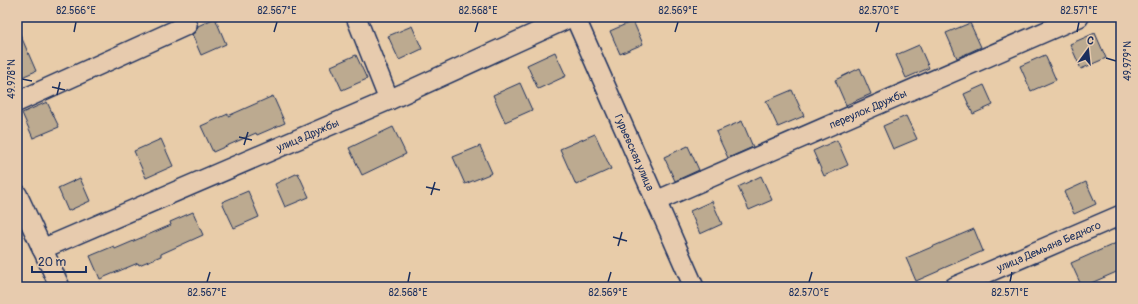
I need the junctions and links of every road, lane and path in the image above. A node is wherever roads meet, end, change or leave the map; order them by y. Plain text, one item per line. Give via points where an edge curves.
1 (356, 17) edge
2 (571, 17) edge
3 (575, 17) edge
4 (1079, 17) edge
5 (187, 25) dead end
6 (388, 100) junction
7 (17, 102) edge
8 (17, 194) edge
9 (656, 201) junction
10 (1121, 215) edge
11 (42, 249) junction
12 (57, 285) edge
13 (694, 287) edge
14 (954, 287) edge

1 - 6 street
2 - 6 street, улица Дружбы
3 - 9 street, Гурьевская улица
4 - 9 street, переулок Дружбы
5 - 7 street
6 - 11 street, улица Дружбы
8 - 11 street
9 - 13 street, Гурьевская улица
10 - 14 street, улица Демьяна Бедного
11 - 12 street

